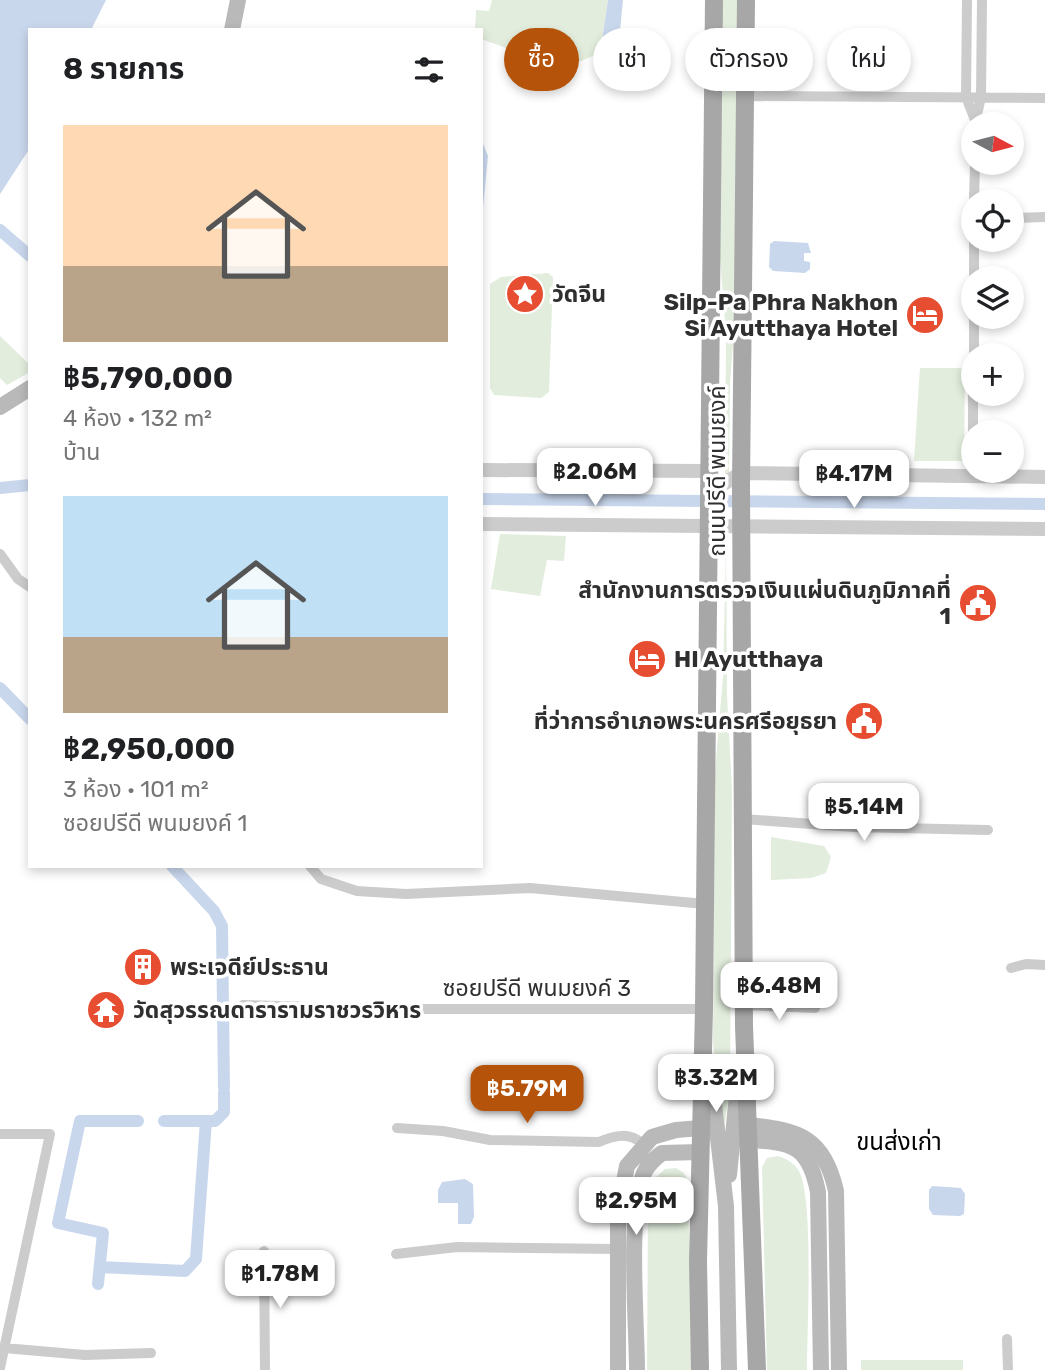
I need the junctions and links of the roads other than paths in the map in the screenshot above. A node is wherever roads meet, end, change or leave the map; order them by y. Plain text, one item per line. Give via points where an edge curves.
1 (238, 0) edge
2 (713, 0) edge
3 (746, 0) edge
4 (967, 0) edge
5 (982, 0) edge
6 (232, 28) edge
7 (745, 96) junction
8 (965, 97) junction
9 (981, 97) junction
10 (1045, 98) edge
11 (971, 112) edge
12 (977, 112) edge
13 (1045, 217) edge
14 (1024, 218) edge
15 (28, 389) edge
16 (0, 407) edge
17 (483, 470) edge
18 (961, 477) edge
19 (1024, 477) edge
20 (1045, 477) edge
21 (741, 479) junction
22 (712, 483) junction
23 (709, 521) junction
24 (741, 521) junction
25 (483, 524) edge
26 (1045, 529) edge
27 (0, 554) edge
28 (28, 586) edge
29 (743, 820) junction
30 (988, 830) dead end
31 (312, 868) edge
32 (705, 904) junction
33 (1045, 965) edge
34 (1011, 968) dead end
35 (243, 1005) dead end
36 (744, 1005) junction
37 (815, 1008) dead end
38 (704, 1015) junction
39 (744, 1026) junction
40 (397, 1128) dead end
41 (701, 1129) junction
42 (0, 1133) edge
43 (749, 1133) junction
44 (643, 1144) junction
45 (701, 1152) junction
46 (726, 1206) junction
47 (618, 1249) junction
48 (264, 1251) dead end
49 (396, 1254) dead end
50 (1007, 1339) dead end
51 (4, 1348) junction
52 (151, 1353) dead end
53 (0, 1368) edge
54 (265, 1370) edge
55 (618, 1370) edge
56 (637, 1370) edge
57 (700, 1370) edge
58 (729, 1370) edge
59 (757, 1370) edge
60 (821, 1370) edge
61 (839, 1370) edge
62 (1008, 1370) edge

1 - 6 main road
2 - 22 main road, ถนนปรีดี พนมยงค์
3 - 7 main road, ถนนปรีดี พนมยงค์
4 - 8 street
5 - 9 street
7 - 8 street
7 - 21 main road, ถนนปรีดี พนมยงค์
8 - 9 street
8 - 11 street
9 - 10 street
9 - 12 street
13 - 14 street
15 - 16 main road
17 - 22 street
18 - 21 street
19 - 20 street
21 - 22 street
21 - 24 main road, ถนนปรีดี พนมยงค์
22 - 23 main road, ถนนปรีดี พนมยงค์
23 - 24 street
23 - 25 street
23 - 32 main road, ถนนปรีดี พนมยงค์
24 - 26 street
24 - 29 main road, ถนนปรีดี พนมยงค์
27 - 28 street
29 - 30 street
29 - 36 main road, ถนนปรีดี พนมยงค์
31 - 32 street via 321,879 357,891 406,894 530,888
32 - 38 main road, ถนนปรีดี พนมยงค์
33 - 34 street
35 - 38 street, ซอยปรีดี พนมยงค์ 3
36 - 37 street
36 - 39 main road, ถนนปรีดี พนมยงค์
38 - 41 main road, ถนนปรีดี พนมยงค์
38 - 46 main road, ถนนปรีดี พนมยงค์
39 - 43 main road, ถนนปรีดี พนมยงค์
39 - 46 main road, ถนนปรีดี พนมยงค์
40 - 44 street via 443,1130 490,1140 599,1142 615,1136 635,1137
41 - 44 main road via 662,1133
41 - 45 main road, ถนนปรีดี พนมยงค์
42 - 51 street via 50,1134
43 - 59 main road, ถนนปรีดี พนมยงค์
43 - 60 main road via 793,1146 815,1175
43 - 61 main road via 778,1128 802,1135 819,1149 832,1173
44 - 47 main road via 627,1167 621,1186
45 - 56 main road via 662,1153 644,1171 640,1183
45 - 57 main road, ถนนปรีดี พนมยงค์
46 - 58 main road, ถนนปรีดี พนมยงค์
47 - 49 street via 457,1247
47 - 55 main road
48 - 54 street
50 - 62 street
51 - 52 street via 85,1355
51 - 53 street

